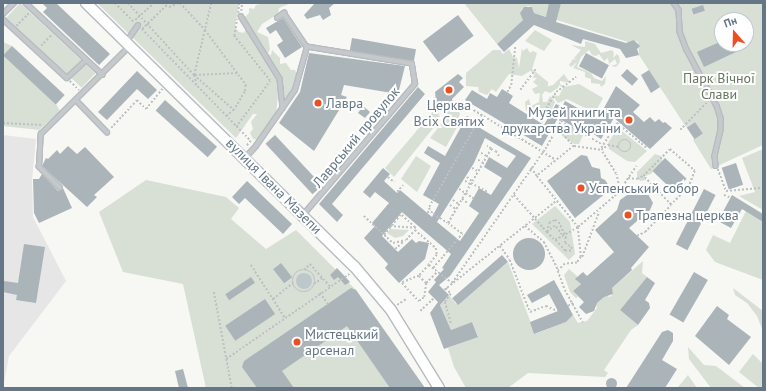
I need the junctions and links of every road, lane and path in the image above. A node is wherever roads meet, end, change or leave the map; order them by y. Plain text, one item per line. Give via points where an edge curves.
1 (14, 3) edge
2 (26, 3) edge
3 (86, 3) edge
4 (115, 3) edge
5 (128, 3) edge
6 (154, 3) edge
7 (162, 3) edge
8 (179, 3) edge
9 (211, 3) edge
10 (240, 3) edge
11 (674, 3) edge
12 (166, 6) junction
13 (32, 9) junction
14 (3, 14) edge
15 (140, 16) junction
16 (241, 16) dead end
17 (277, 18) dead end
18 (3, 19) edge
19 (148, 23) junction
20 (138, 25) dead end
21 (14, 28) junction
22 (205, 30) junction
23 (55, 31) junction
24 (128, 44) junction
25 (306, 47) junction
26 (515, 47) dead end
27 (36, 50) junction
28 (86, 60) junction
29 (536, 69) dead end
30 (239, 72) junction
31 (103, 75) junction
32 (194, 75) junction
33 (576, 77) dead end
34 (68, 78) junction
35 (196, 85) junction
36 (163, 88) dead end
37 (520, 90) dead end
38 (507, 92) dead end
39 (83, 94) junction
40 (712, 96) junction
41 (76, 100) junction
42 (460, 102) dead end
43 (283, 108) junction
44 (234, 110) junction
45 (544, 112) dead end
46 (482, 115) junction
47 (226, 117) junction
48 (557, 119) dead end
49 (561, 121) junction
50 (3, 123) edge
51 (48, 127) junction
52 (236, 127) junction
53 (557, 128) junction
54 (680, 130) dead end
55 (106, 132) joint
56 (634, 138) junction
57 (251, 141) dead end
58 (631, 142) junction
59 (603, 145) junction
60 (487, 146) dead end
61 (574, 146) junction
62 (619, 147) junction
63 (647, 148) dead end
64 (491, 149) junction
65 (600, 150) junction
66 (543, 152) junction
67 (481, 153) dead end
68 (487, 156) junction
69 (499, 156) dead end
70 (245, 158) junction
71 (478, 160) dead end
72 (556, 160) junction
73 (483, 162) junction
74 (636, 166) dead end
75 (716, 166) joint
76 (472, 168) dead end
77 (531, 168) junction
78 (478, 171) junction
79 (537, 176) junction
80 (643, 176) junction
81 (388, 177) dead end
82 (467, 177) dead end
83 (628, 178) junction
84 (465, 181) dead end
85 (394, 182) dead end
86 (471, 182) junction
87 (403, 185) dead end
88 (60, 188) dead end
89 (763, 188) edge
90 (458, 189) dead end
91 (620, 191) junction
92 (397, 192) dead end
93 (488, 192) dead end
94 (465, 193) junction
95 (513, 194) junction
96 (724, 195) dead end
97 (731, 198) dead end
98 (462, 199) junction
99 (475, 199) dead end
100 (453, 200) dead end
101 (556, 201) junction
102 (468, 203) dead end
103 (459, 204) junction
104 (450, 205) dead end
105 (671, 205) junction
106 (456, 209) junction
107 (430, 210) junction
108 (600, 211) junction
109 (428, 213) dead end
110 (303, 215) junction
111 (364, 216) dead end
112 (534, 219) junction
113 (448, 223) junction
114 (525, 226) junction
115 (391, 227) junction
116 (417, 227) junction
117 (578, 227) junction
118 (415, 230) junction
119 (547, 232) junction
120 (563, 234) junction
121 (384, 235) junction
122 (637, 236) dead end
123 (406, 240) junction
124 (555, 240) junction
125 (500, 246) junction
126 (395, 249) dead end
127 (581, 257) junction
128 (251, 265) dead end
129 (429, 265) junction
130 (433, 268) junction
131 (304, 270) junction
132 (558, 271) junction
133 (352, 272) dead end
134 (437, 272) junction
135 (419, 276) junction
136 (322, 278) junction
137 (293, 283) junction
138 (426, 283) junction
139 (452, 283) junction
140 (314, 284) junction
141 (330, 286) junction
142 (214, 292) dead end
143 (320, 293) junction
144 (434, 298) dead end
145 (273, 299) junction
146 (573, 303) junction
147 (328, 304) dead end
148 (568, 306) dead end
149 (420, 311) dead end
150 (558, 311) dead end
151 (285, 318) junction
152 (583, 322) dead end
153 (450, 323) dead end
154 (226, 359) junction
155 (232, 388) edge
156 (439, 388) edge

1 - 14 lane
2 - 13 lane
3 - 24 main road, вулиця Івана Мазепи
4 - 15 path via 134,22
5 - 15 path
6 - 15 path
7 - 12 path
8 - 12 path
8 - 22 path
9 - 22 path
10 - 52 path via 234,36 270,81
11 - 40 lane via 679,10 680,32 687,50
12 - 19 path
13 - 21 path
13 - 23 lane
15 - 19 path
16 - 43 lane via 280,79
17 - 25 lane via 284,13
18 - 21 lane
19 - 32 path
19 - 35 path via 142,29
20 - 24 lane
21 - 27 lane
22 - 30 path via 230,65
22 - 32 path
23 - 27 path
23 - 28 lane
24 - 31 lane
24 - 70 main road, вулиця Івана Мазепи
25 - 43 lane via 295,90
25 - 110 lane, Лаврський провулок via 412,64 415,84
26 - 38 path via 511,85
27 - 34 lane
28 - 31 lane
28 - 34 lane
29 - 37 path
30 - 32 path
30 - 44 path via 246,85 245,92
31 - 39 lane
32 - 35 path
32 - 44 path
33 - 45 path via 556,92
34 - 39 path
35 - 47 path
36 - 55 path via 146,109 137,100
39 - 41 lane
40 - 54 path
40 - 75 lane via 721,124 715,156
41 - 51 lane
41 - 55 lane
42 - 46 path
43 - 70 lane
44 - 47 path
46 - 66 path
46 - 107 path
47 - 52 path
48 - 49 path
49 - 53 path
49 - 59 path
50 - 51 path via 42,124
51 - 88 lane via 41,134 39,167
52 - 57 path
53 - 61 path
53 - 66 path
56 - 58 path
56 - 59 path via 617,123
56 - 63 path
58 - 62 path via 623,140
58 - 62 path via 629,151 623,151
59 - 65 path
60 - 64 path
61 - 65 path
61 - 72 path
62 - 65 path via 608,145
64 - 68 path
64 - 69 path
65 - 91 path via 616,174
66 - 72 path
66 - 77 path
67 - 68 path
68 - 73 path
70 - 110 main road, вулиця Івана Мазепи
71 - 73 path
72 - 79 path
73 - 78 path
74 - 83 path
75 - 89 path via 726,191
76 - 78 path
77 - 79 path
77 - 95 path
78 - 86 path
79 - 101 path
80 - 83 path via 637,179
80 - 105 path
80 - 105 path via 670,149 695,172 689,188
81 - 85 path
82 - 86 path
83 - 91 path
84 - 86 path
86 - 93 path
86 - 94 path
87 - 92 path
90 - 94 path
91 - 108 path
94 - 98 path
94 - 99 path
95 - 112 path
95 - 139 path
96 - 97 path
98 - 102 path
98 - 103 path
100 - 103 path
101 - 112 path
101 - 117 path
103 - 106 path
104 - 106 path
105 - 122 path via 645,232
106 - 113 path
107 - 109 path
107 - 113 path
108 - 117 path
108 - 127 path
110 - 156 main road, вулиця Івана Мазепи via 354,266 391,310
111 - 121 path
112 - 114 path
112 - 119 path
113 - 130 path via 462,234
114 - 125 path
114 - 132 path via 544,242
115 - 116 path
115 - 116 path via 402,214
115 - 121 path
116 - 118 path
117 - 120 path
117 - 127 path
118 - 123 path
118 - 129 path via 436,248 437,255
119 - 120 path via 555,226
119 - 120 path via 546,226 555,220 563,227
119 - 124 path
120 - 124 path
120 - 124 path via 565,243 572,248 571,251 565,251
121 - 123 path via 393,242
123 - 126 path
125 - 139 path
125 - 150 path via 510,260 530,312 546,306
127 - 132 path via 576,263 565,264
128 - 145 path
129 - 130 path
129 - 135 path
130 - 134 path
131 - 136 path via 310,264
131 - 137 path via 295,274
131 - 140 path via 314,275
132 - 146 path
133 - 141 path
134 - 138 path
134 - 139 path
135 - 138 path
135 - 138 path via 402,282 419,300 424,297
136 - 140 path
136 - 141 path
137 - 140 path via 297,289 304,292 311,289
137 - 145 path
139 - 153 path via 445,289 451,294 445,302
141 - 143 path
142 - 154 path
143 - 147 path
143 - 151 path
144 - 149 path
145 - 151 path
146 - 148 path
146 - 152 path
151 - 154 path
154 - 155 path

